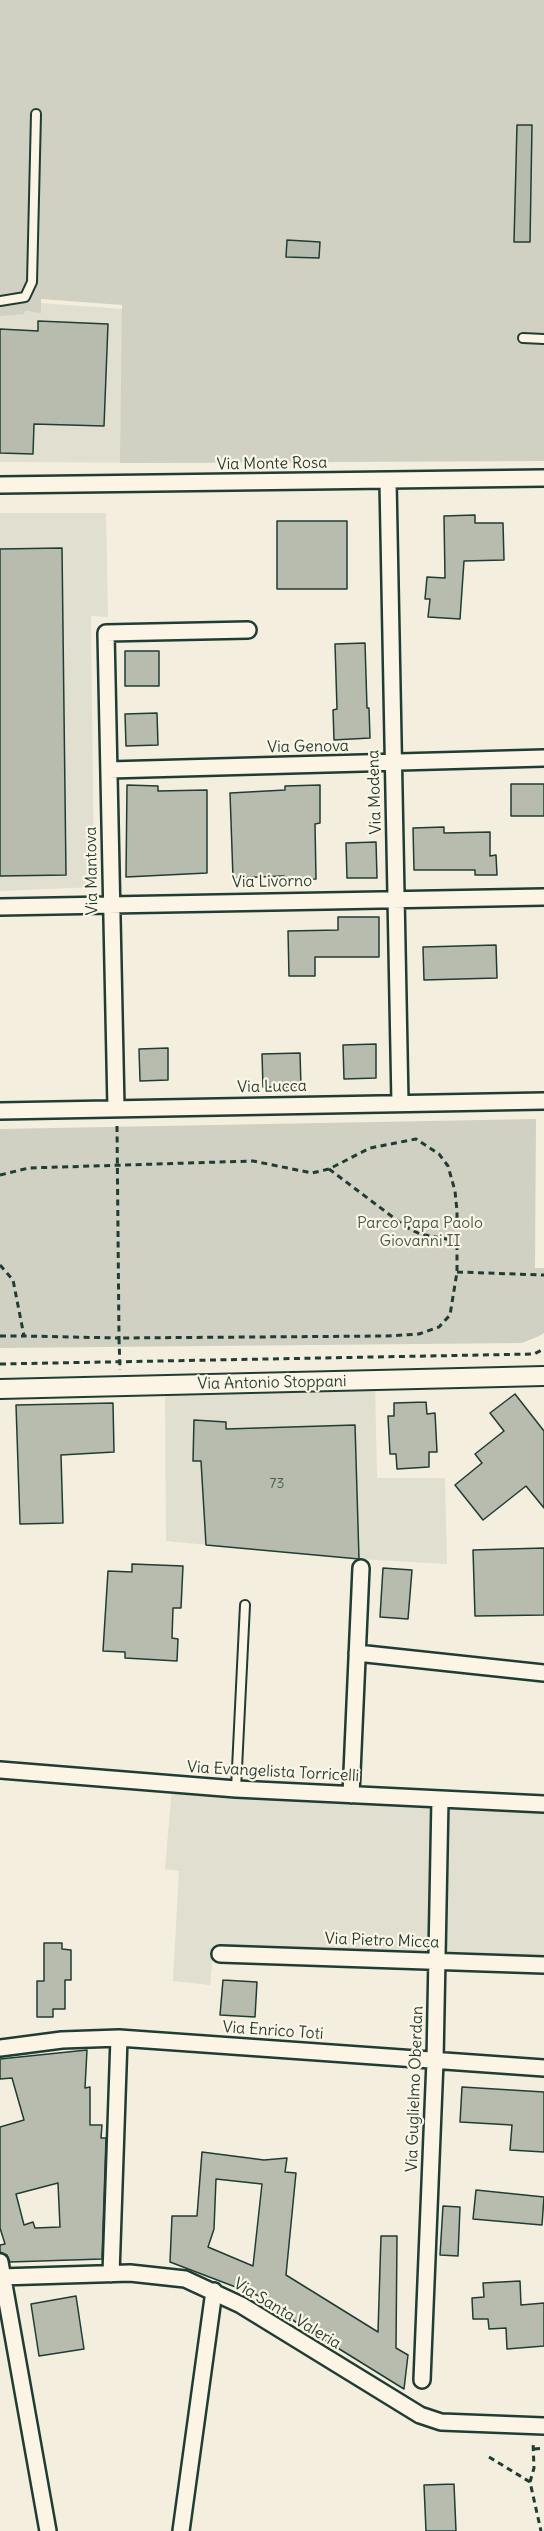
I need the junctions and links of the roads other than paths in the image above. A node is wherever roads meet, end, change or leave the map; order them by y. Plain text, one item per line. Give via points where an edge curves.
1 (36, 114) dead end
2 (0, 302) edge
3 (523, 338) dead end
4 (544, 339) edge
5 (544, 478) edge
6 (388, 481) junction
7 (0, 485) edge
8 (248, 630) dead end
9 (544, 758) edge
10 (392, 763) junction
11 (109, 770) junction
12 (544, 897) edge
13 (396, 898) junction
14 (110, 904) junction
15 (0, 907) edge
16 (544, 1101) edge
17 (400, 1103) junction
18 (116, 1108) junction
19 (0, 1111) edge
20 (544, 1376) edge
21 (0, 1389) edge
22 (361, 1568) dead end
23 (246, 1605) dead end
24 (357, 1653) junction
25 (544, 1673) edge
26 (0, 1770) edge
27 (236, 1789) junction
28 (351, 1795) junction
29 (440, 1799) junction
30 (544, 1804) edge
31 (220, 1954) dead end
32 (437, 1961) junction
33 (544, 1965) edge
34 (119, 2038) junction
35 (0, 2048) edge
36 (435, 2061) junction
37 (544, 2068) edge
38 (1, 2272) edge
39 (111, 2274) junction
40 (214, 2291) junction
41 (422, 2380) dead end
42 (536, 2426) edge
43 (48, 2531) edge
44 (181, 2531) edge

1 - 2 lane via 32,282 25,297
3 - 4 lane
5 - 6 street, Via Monte Rosa
6 - 7 street, Via Monte Rosa
6 - 10 street, Via Modena
8 - 11 street, Via Mantova via 106,633
9 - 10 street, Via Genova
10 - 11 street, Via Genova
10 - 13 street, Via Modena
11 - 14 street, Via Mantova
12 - 13 street, Via Livorno
13 - 14 street, Via Livorno
13 - 17 street, Via Modena
14 - 15 street, Via Livorno
14 - 18 street, Via Mantova
16 - 17 street, Via Lucca
17 - 18 street, Via Lucca
18 - 19 street, Via Lucca
20 - 21 street, Via Antonio Stoppani
22 - 24 street
23 - 27 lane
24 - 25 street
24 - 28 street
26 - 27 street, Via Evangelista Torricelli
27 - 28 street, Via Evangelista Torricelli
28 - 29 street, Via Evangelista Torricelli
29 - 30 street, Via Evangelista Torricelli
29 - 32 street, Via Guglielmo Oberdan
31 - 32 street, Via Pietro Micca
32 - 33 street, Via Pietro Micca
32 - 36 street, Via Guglielmo Oberdan
34 - 35 street, Via Enrico Toti
34 - 36 street, Via Enrico Toti
34 - 39 street
36 - 37 street, Via Enrico Toti
36 - 41 street, Via Guglielmo Oberdan
38 - 39 street, Via Santa Valeria
38 - 43 street
39 - 40 street, Via Santa Valeria via 185,2279
40 - 42 street, Via Santa Valeria via 420,2415 441,2422
40 - 44 street

